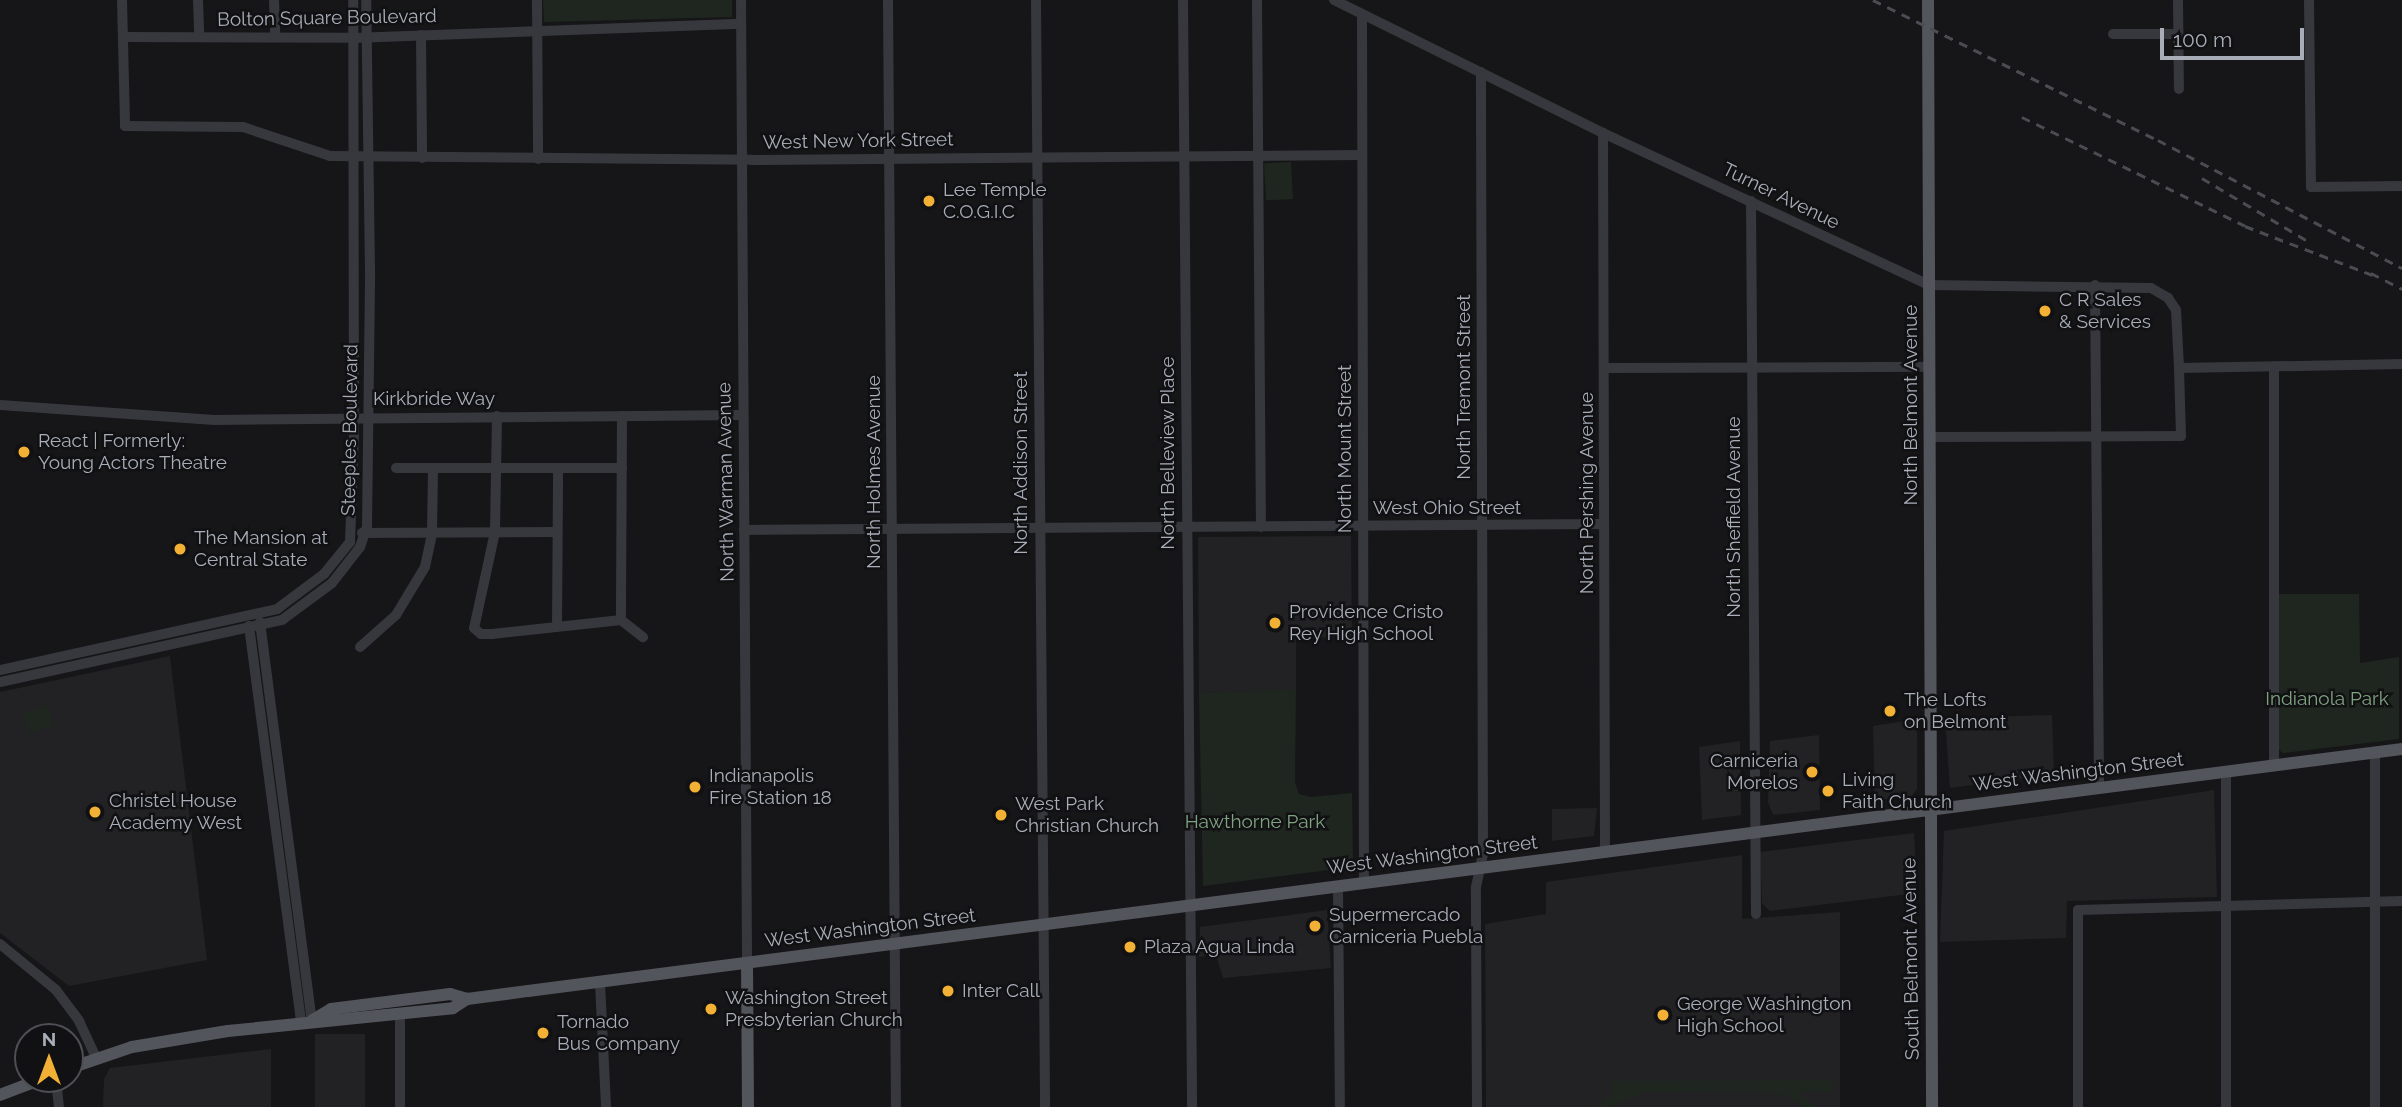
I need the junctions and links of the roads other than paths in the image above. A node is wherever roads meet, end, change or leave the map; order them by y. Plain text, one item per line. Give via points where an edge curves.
1 (122, 0) edge
2 (198, 0) edge
3 (274, 0) edge
4 (353, 0) edge
5 (366, 0) edge
6 (537, 0) edge
7 (741, 0) edge
8 (888, 0) edge
9 (1036, 0) edge
10 (1183, 0) edge
11 (1257, 0) edge
12 (1334, 0) edge
13 (1928, 0) edge
14 (2178, 0) edge
15 (2309, 0) edge
16 (1362, 14) junction
17 (741, 24) junction
18 (537, 31) junction
19 (2113, 34) dead end
20 (2178, 34) junction
21 (421, 35) junction
22 (123, 37) junction
23 (199, 37) junction
24 (275, 37) junction
25 (353, 37) junction
26 (367, 37) junction
27 (1481, 72) junction
28 (2179, 89) dead end
29 (1604, 133) junction
30 (1258, 155) junction
31 (1362, 155) junction
32 (1184, 156) junction
33 (1037, 157) junction
34 (355, 158) junction
35 (369, 158) junction
36 (422, 158) junction
37 (889, 158) junction
38 (538, 159) junction
39 (741, 160) junction
40 (2402, 186) edge
41 (1751, 201) junction
42 (1929, 285) junction
43 (2095, 285) junction
44 (2402, 365) edge
45 (2274, 366) junction
46 (1930, 367) junction
47 (1604, 368) junction
48 (1752, 368) junction
49 (2179, 368) junction
50 (0, 405) edge
51 (743, 415) junction
52 (497, 416) junction
53 (622, 416) junction
54 (354, 417) junction
55 (368, 417) junction
56 (2096, 436) junction
57 (1930, 438) junction
58 (396, 468) dead end
59 (433, 468) junction
60 (496, 468) junction
61 (558, 468) junction
62 (622, 468) junction
63 (1604, 524) junction
64 (1482, 525) junction
65 (1363, 526) junction
66 (1186, 527) junction
67 (1261, 527) junction
68 (1039, 528) junction
69 (891, 529) junction
70 (744, 530) junction
71 (353, 531) junction
72 (495, 532) junction
73 (557, 532) junction
74 (366, 533) junction
75 (432, 533) junction
76 (258, 615) junction
77 (247, 619) junction
78 (621, 620) junction
79 (261, 627) junction
80 (557, 627) junction
81 (250, 630) junction
82 (643, 637) dead end
83 (360, 647) dead end
84 (0, 670) edge
85 (0, 682) edge
86 (2402, 749) edge
87 (2375, 752) junction
88 (2274, 766) junction
89 (2226, 772) junction
90 (2099, 788) junction
91 (1929, 811) junction
92 (1753, 833) junction
93 (1605, 853) junction
94 (1479, 869) junction
95 (1364, 883) junction
96 (1338, 887) junction
97 (2402, 901) edge
98 (2375, 902) junction
99 (2226, 905) junction
100 (1190, 906) junction
101 (1756, 914) dead end
102 (1041, 925) junction
103 (0, 944) edge
104 (894, 944) junction
105 (747, 964) junction
106 (600, 982) junction
107 (467, 999) junction
108 (400, 1015) junction
109 (307, 1021) junction
110 (96, 1057) junction
111 (84, 1062) edge
112 (400, 1107) edge
113 (606, 1107) edge
114 (747, 1107) edge
115 (896, 1107) edge
116 (1045, 1107) edge
117 (1192, 1107) edge
118 (1340, 1107) edge
119 (1477, 1107) edge
120 (1932, 1107) edge
121 (2078, 1107) edge
122 (2226, 1107) edge
123 (2375, 1107) edge

1 - 22 street
2 - 23 street
3 - 24 street
4 - 25 street, Steeples Boulevard
5 - 26 street, Steeples Boulevard
6 - 18 street
7 - 17 street, North Warman Avenue
8 - 37 street, North Holmes Avenue
9 - 33 street, North Addison Street
10 - 32 street, North Belleview Place
11 - 30 street
12 - 16 street, Turner Avenue
13 - 42 main road, North Belmont Avenue
14 - 20 street
15 - 40 street via 2311,187
16 - 27 street, Turner Avenue
16 - 31 street, North Mount Street
17 - 18 street, Bolton Square Boulevard
17 - 39 street, North Warman Avenue
18 - 21 street, Bolton Square Boulevard
18 - 38 street
19 - 20 street
20 - 28 street
21 - 26 street, Bolton Square Boulevard
21 - 36 street
22 - 23 street, Bolton Square Boulevard
22 - 34 street, West New York Street via 125,126 243,127 321,153
23 - 24 street, Bolton Square Boulevard
24 - 25 street, Bolton Square Boulevard
25 - 26 street, Bolton Square Boulevard
25 - 34 street, Steeples Boulevard
26 - 35 street, Steeples Boulevard
27 - 29 street, Turner Avenue
27 - 64 street, North Tremont Street
29 - 41 street, Turner Avenue
29 - 47 street, North Pershing Avenue
30 - 31 street, West New York Street
30 - 32 street, West New York Street
30 - 67 street
31 - 65 street, North Mount Street
32 - 33 street, West New York Street
32 - 66 street, North Belleview Place
33 - 37 street, West New York Street
33 - 68 street, North Addison Street
34 - 35 street, West New York Street
34 - 54 street, Steeples Boulevard
35 - 36 street, West New York Street
35 - 55 street, Steeples Boulevard
36 - 38 street, West New York Street
37 - 39 street, West New York Street
37 - 69 street, North Holmes Avenue
38 - 39 street, West New York Street
39 - 51 street, North Warman Avenue
41 - 42 street, Turner Avenue
41 - 48 street, North Sheffield Avenue
42 - 43 street, Turner Avenue
42 - 46 main road, North Belmont Avenue
43 - 49 street, Turner Avenue via 2138,284 2168,298 2179,323
43 - 56 street
44 - 45 street
45 - 49 street
45 - 88 street
46 - 48 street
46 - 57 main road, North Belmont Avenue
47 - 48 street
47 - 63 street, North Pershing Avenue
48 - 92 street, North Sheffield Avenue
49 - 56 street via 2181,436
50 - 54 street, Kirkbride Way via 214,420
51 - 53 street, Kirkbride Way
51 - 70 street, North Warman Avenue
52 - 53 street, Kirkbride Way
52 - 55 street, Kirkbride Way
52 - 60 street
53 - 62 street
54 - 55 street, Kirkbride Way
54 - 71 street, Steeples Boulevard
55 - 74 street, Steeples Boulevard
56 - 57 street
56 - 90 street
57 - 91 main road, North Belmont Avenue
58 - 59 street
59 - 60 street
59 - 75 street
60 - 61 street
60 - 72 street
61 - 62 street
61 - 73 street
62 - 78 street
63 - 64 street, West Ohio Street
63 - 93 street, North Pershing Avenue
64 - 65 street, West Ohio Street
64 - 94 street, North Tremont Street
65 - 67 street, West Ohio Street
65 - 95 street, North Mount Street
66 - 67 street, West Ohio Street
66 - 68 street, West Ohio Street
66 - 100 street, North Belleview Place
68 - 69 street, West Ohio Street
68 - 102 street, North Addison Street
69 - 70 street, West Ohio Street
69 - 104 street, North Holmes Avenue
70 - 105 street, North Warman Avenue
71 - 74 street
71 - 76 street, Steeples Boulevard via 340,557 324,574 276,609
72 - 73 street
72 - 75 street
72 - 80 street via 474,628 492,634
73 - 80 street
74 - 75 street
74 - 79 street, Steeples Boulevard via 350,565 332,583 282,620
75 - 83 street via 415,590 396,615
76 - 77 street, Steeples Boulevard
76 - 79 street
77 - 81 street
77 - 84 street, Steeples Boulevard
78 - 80 street
78 - 82 street
79 - 81 street, Steeples Boulevard
79 - 109 street
81 - 85 street, Steeples Boulevard
81 - 109 street
86 - 87 main road, West Washington Street
87 - 88 main road, West Washington Street
87 - 98 street
88 - 89 main road, West Washington Street
89 - 90 main road, West Washington Street
89 - 99 street
90 - 91 main road, West Washington Street
91 - 92 main road, West Washington Street
91 - 120 main road, South Belmont Avenue
92 - 93 main road, West Washington Street
92 - 101 street, North Sheffield Avenue
93 - 94 main road, West Washington Street
94 - 95 main road, West Washington Street
94 - 119 street, North Tremont Street
95 - 96 main road, West Washington Street
96 - 100 main road, West Washington Street
96 - 118 street
97 - 98 street
98 - 99 street
98 - 123 street
99 - 121 street via 2078,909
99 - 122 street
100 - 102 main road, West Washington Street
100 - 117 street, North Belleview Place
102 - 104 main road, West Washington Street
102 - 116 street, North Addison Street
103 - 110 street via 60,995
104 - 105 main road, West Washington Street
104 - 115 street, North Holmes Avenue
105 - 106 main road, West Washington Street
105 - 114 main road
106 - 107 main road, West Washington Street
106 - 113 street
107 - 108 main road, West Washington Street via 453,1008
107 - 109 main road, West Washington Street via 450,994 331,1009
108 - 109 main road, West Washington Street via 335,1023
108 - 112 street
109 - 110 main road, West Washington Street via 132,1047
110 - 111 main road, West Washington Street

